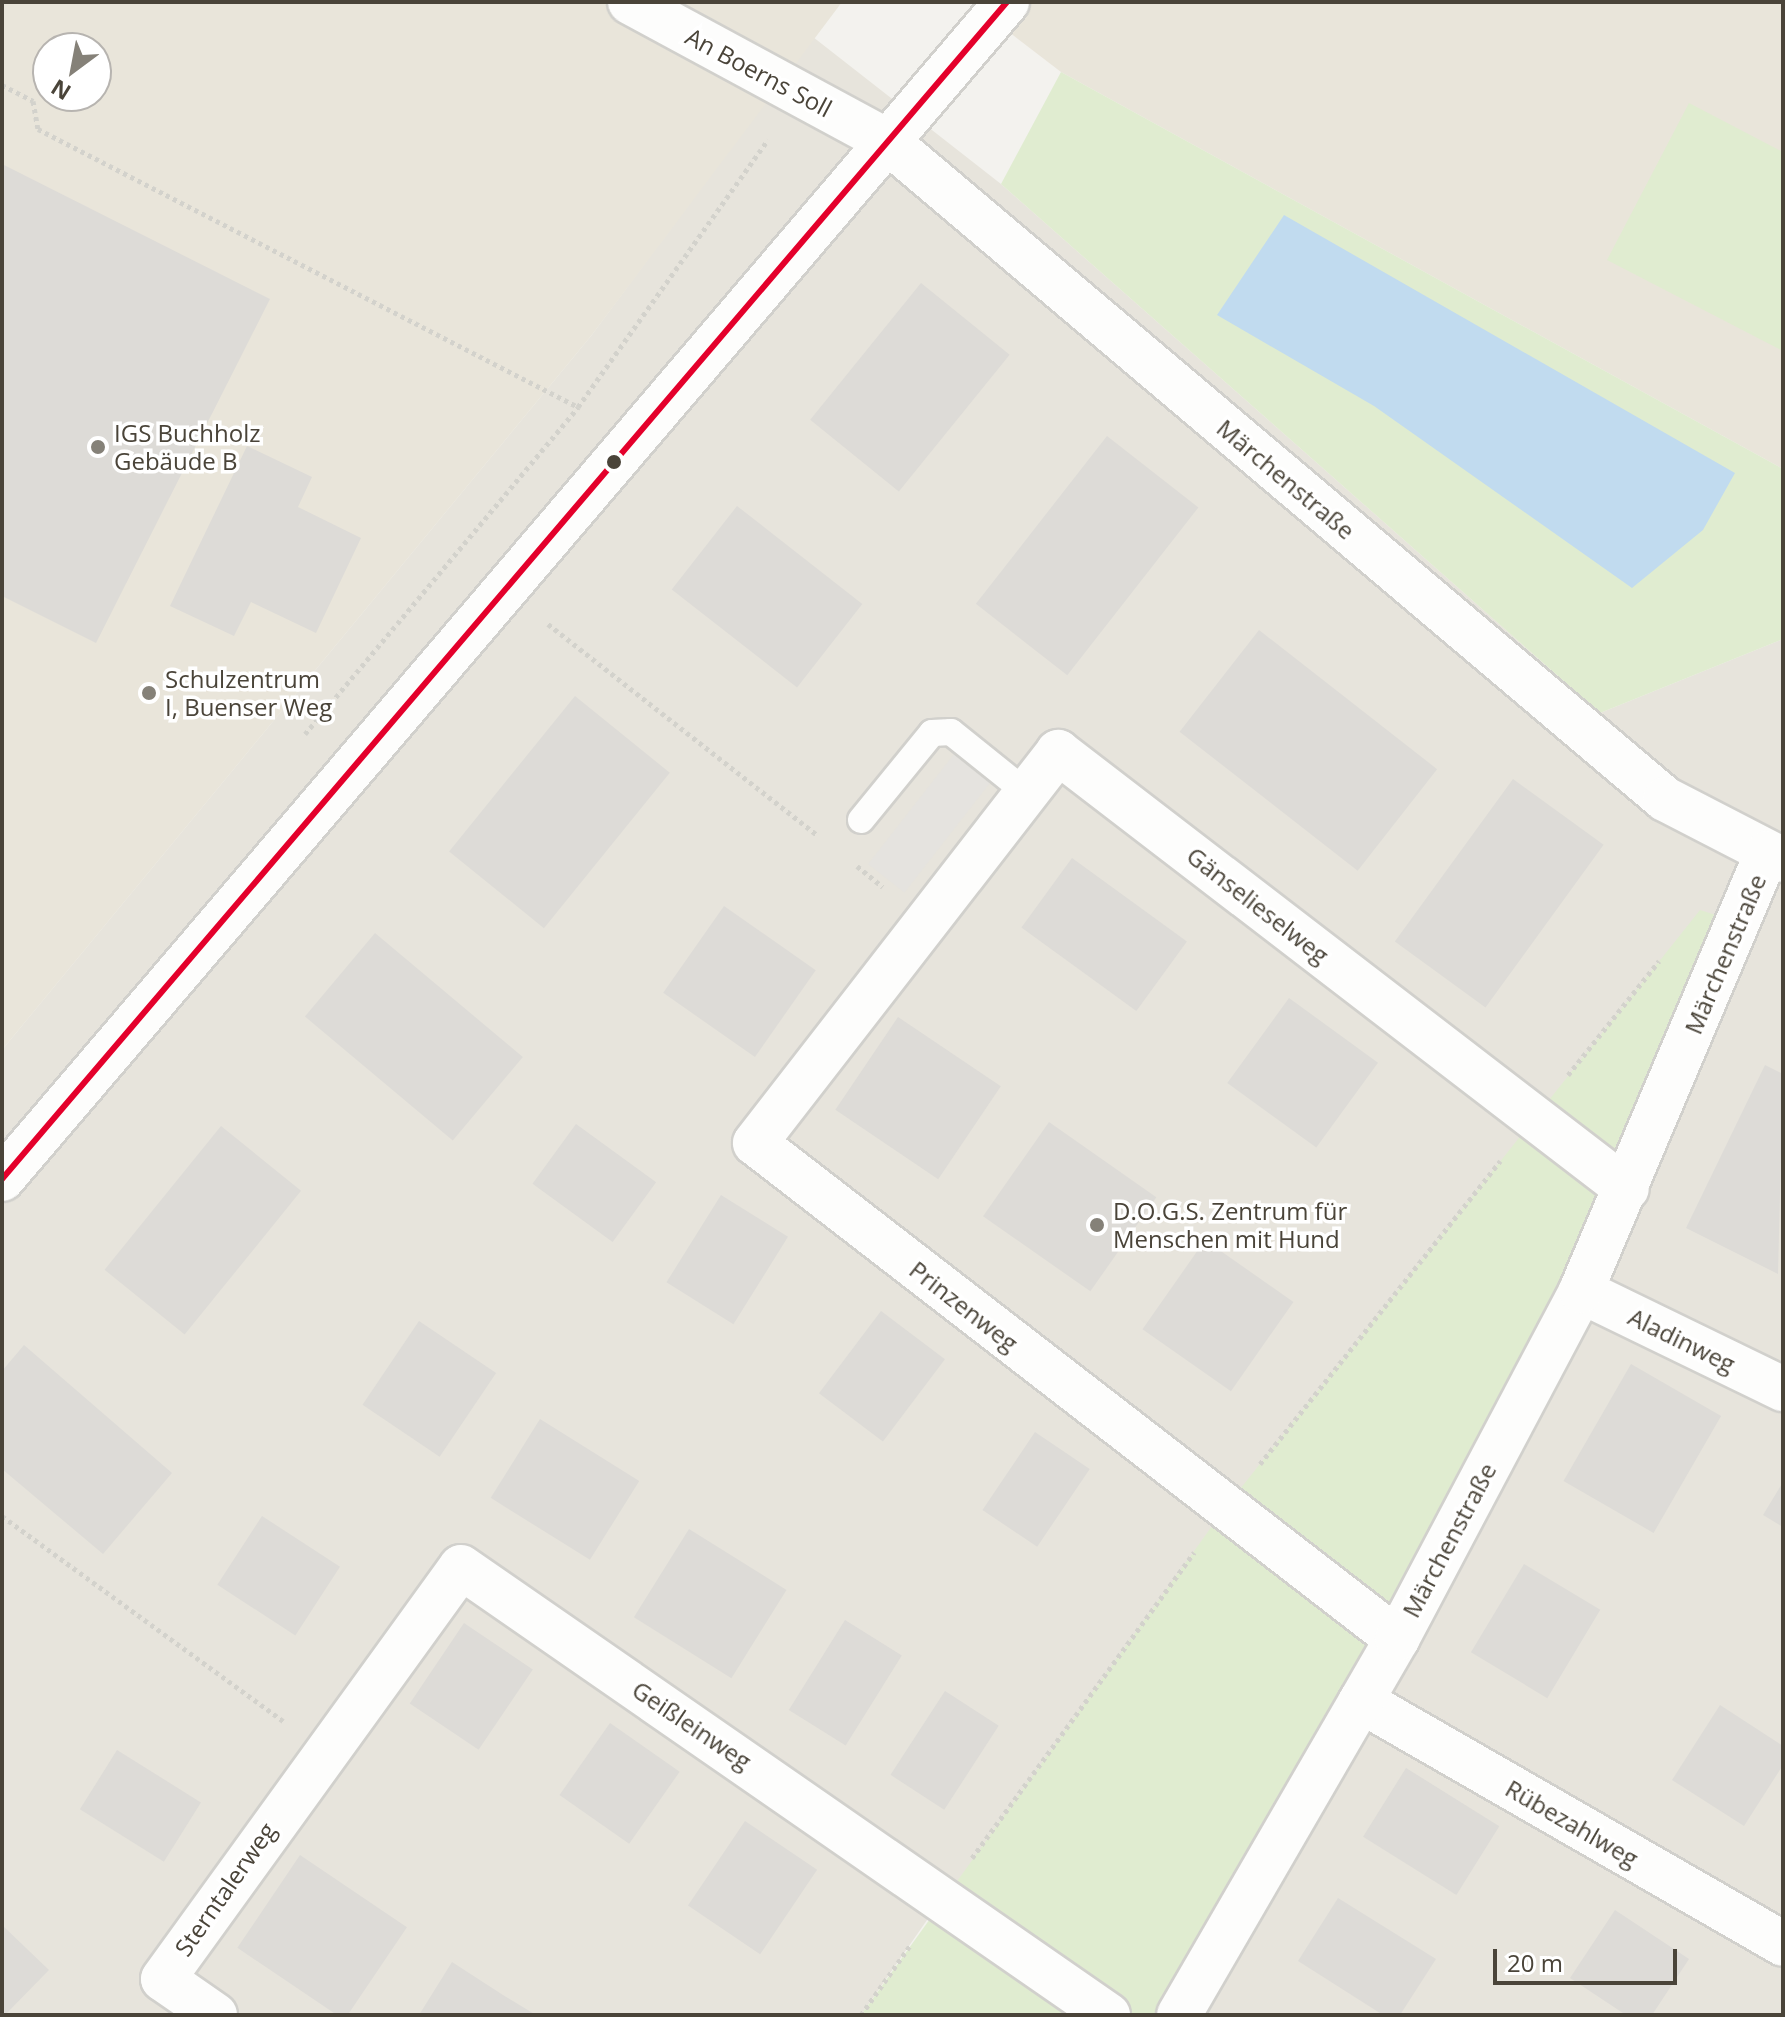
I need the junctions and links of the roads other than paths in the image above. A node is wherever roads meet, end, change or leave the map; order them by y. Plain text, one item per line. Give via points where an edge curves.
1 (630, 2) edge
2 (1007, 2) edge
3 (887, 141) junction
4 (1026, 792) junction
5 (861, 820) dead end
6 (1775, 857) edge
7 (925, 920) joint
8 (2, 1179) edge
9 (1627, 1189) junction
10 (1581, 1291) junction
11 (1783, 1389) edge
12 (1397, 1639) junction
13 (1361, 1701) junction
14 (324, 1748) joint
15 (1783, 1944) edge
16 (215, 2015) edge
17 (1108, 2015) edge
18 (1179, 2015) edge

1 - 3 street, An Boerns Soll
2 - 3 street
3 - 6 street, Märchenstraße via 1665,799
3 - 8 street
4 - 5 lane via 951,732 932,733
4 - 7 street, Gänselieselweg
4 - 9 street, Gänselieselweg via 1058,752
6 - 9 street, Märchenstraße
7 - 12 street, Prinzenweg via 755,1143
9 - 10 street, Märchenstraße
10 - 11 street, Aladinweg
10 - 12 street, Märchenstraße
12 - 13 street, Märchenstraße
13 - 15 street, Rübezahlweg
13 - 18 street, Märchenstraße
14 - 16 street, Sterntalerweg via 163,1979
14 - 17 street, Geißleinweg via 461,1567

